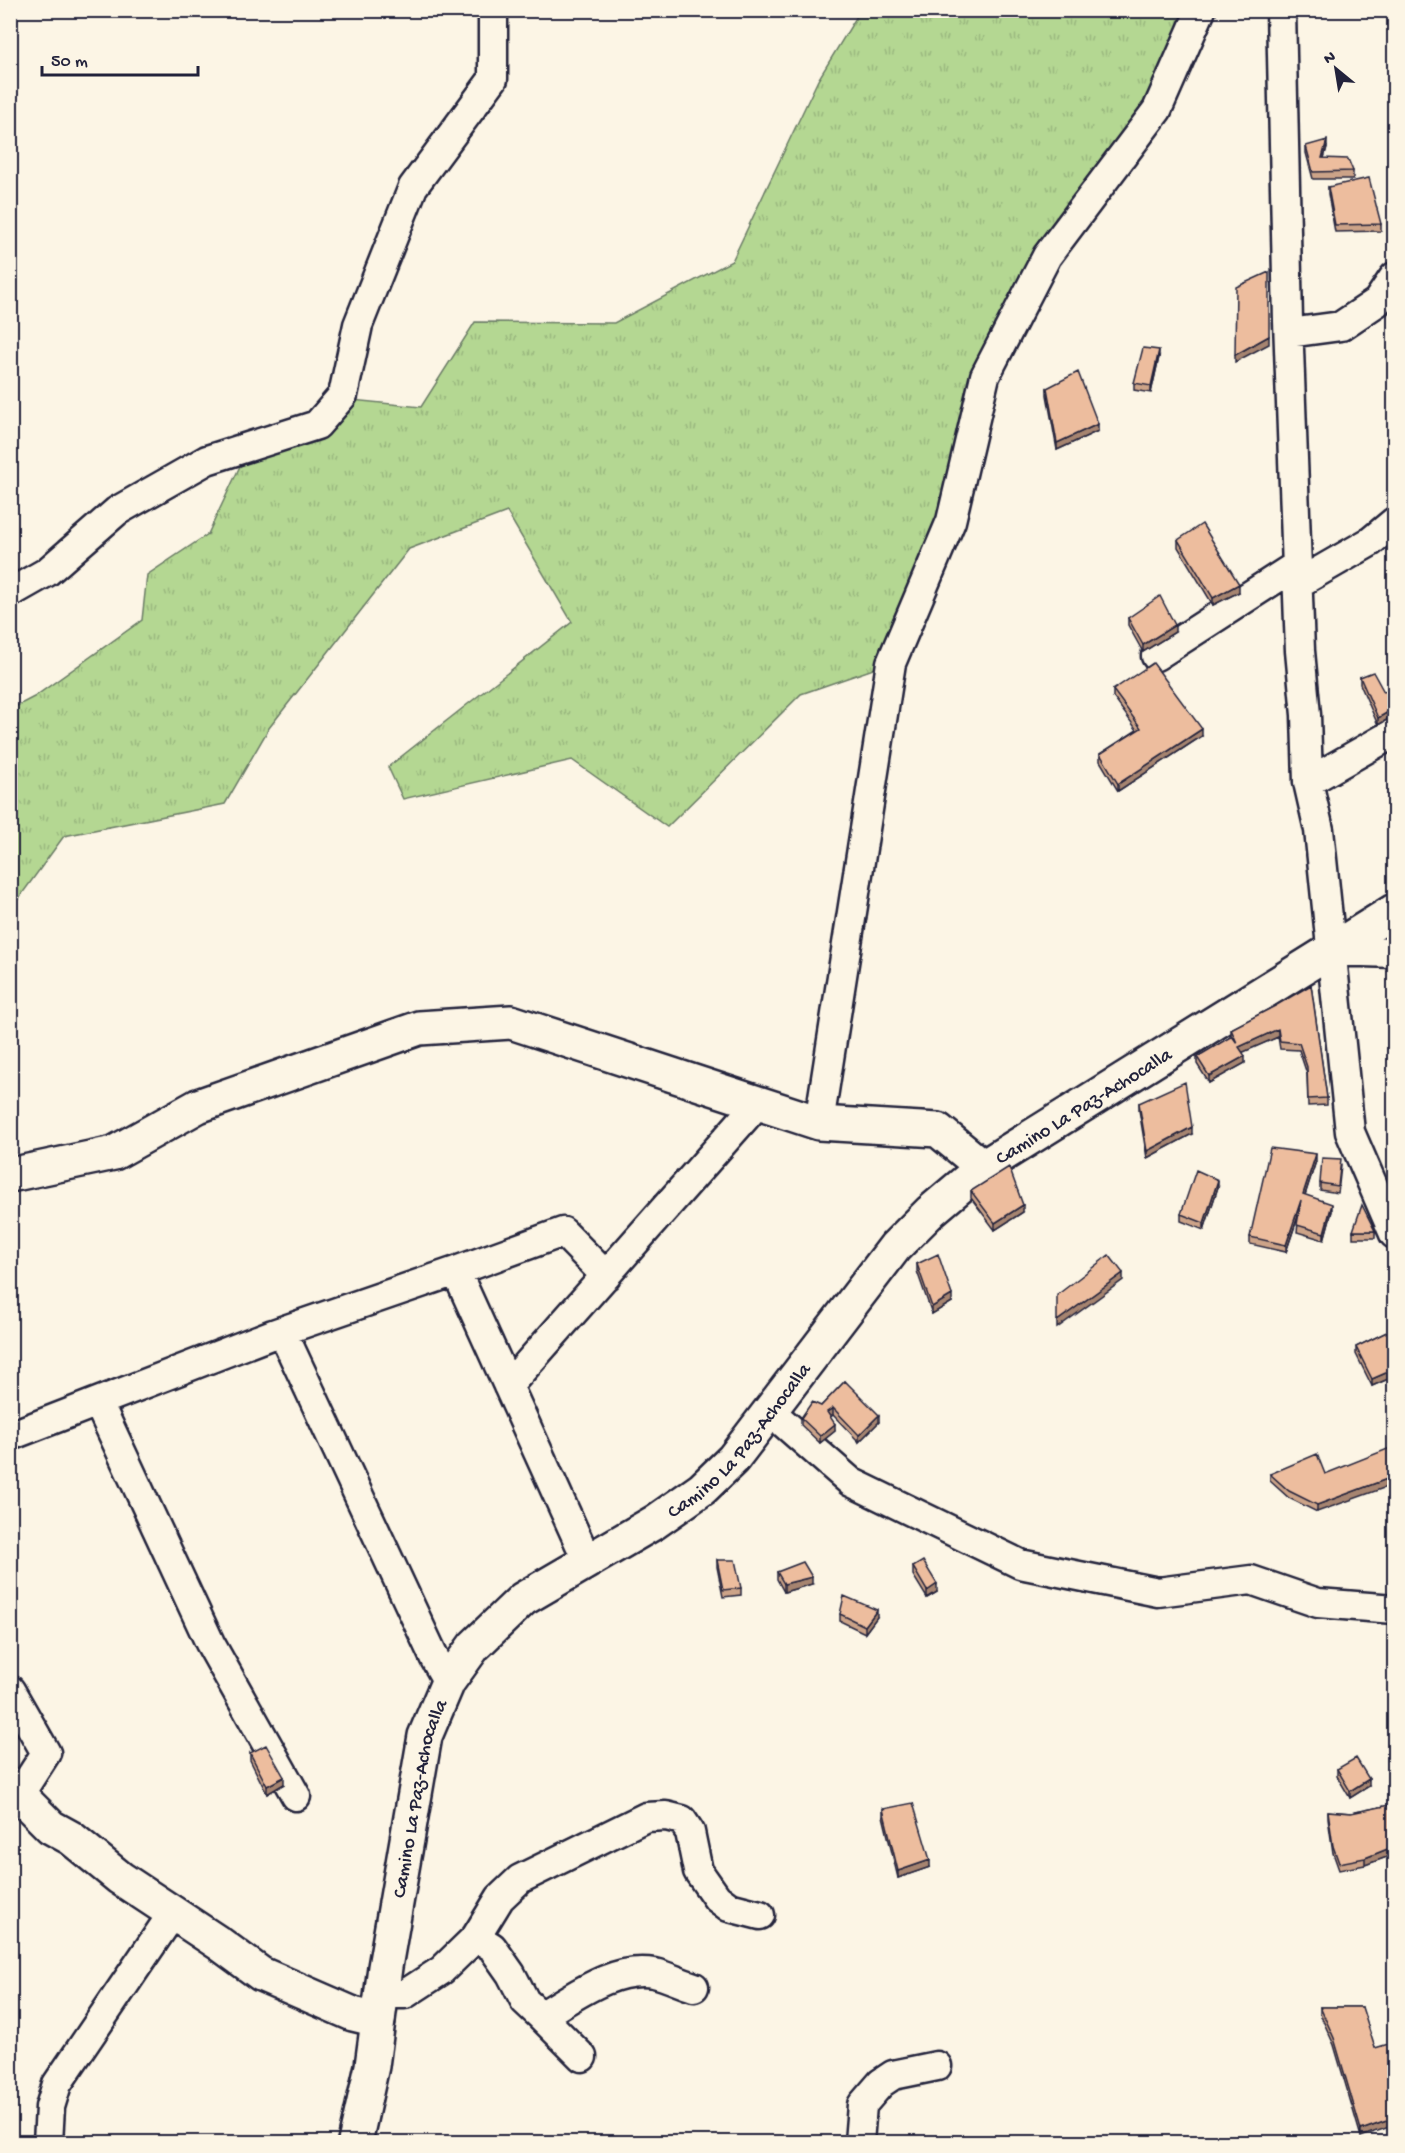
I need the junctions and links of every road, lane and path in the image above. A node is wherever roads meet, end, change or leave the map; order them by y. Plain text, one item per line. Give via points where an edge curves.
1 (492, 10) edge
2 (1201, 10) edge
3 (1281, 10) edge
4 (1395, 277) edge
5 (1289, 333) junction
6 (1395, 522) edge
7 (1297, 574) junction
8 (10, 593) edge
9 (1156, 656) dead end
10 (1395, 733) edge
11 (1308, 782) junction
12 (1395, 911) edge
13 (1331, 951) junction
14 (1395, 953) edge
15 (758, 1103) junction
16 (819, 1123) junction
17 (983, 1167) junction
18 (10, 1175) edge
19 (1395, 1234) edge
20 (456, 1271) junction
21 (606, 1276) junction
22 (282, 1331) junction
23 (508, 1386) junction
24 (98, 1402) junction
25 (770, 1411) junction
26 (10, 1436) edge
27 (587, 1560) junction
28 (1395, 1609) edge
29 (448, 1682) junction
30 (10, 1690) edge
31 (14, 1796) edge
32 (296, 1796) dead end
33 (172, 1913) junction
34 (760, 1915) dead end
35 (476, 1938) junction
36 (694, 1987) dead end
37 (380, 2007) junction
38 (541, 2016) junction
39 (582, 2057) dead end
40 (937, 2066) dead end
41 (48, 2142) edge
42 (355, 2142) edge
43 (859, 2142) edge

1 - 8 street via 493,79 412,187 358,325 343,395 316,425 207,460 117,511 47,572
2 - 16 street via 1157,110 1047,256 985,376 951,520 891,663
3 - 5 street
4 - 5 street via 1377,302 1341,326
5 - 7 street
6 - 7 street via 1370,542
7 - 9 street
7 - 11 street
10 - 11 street
11 - 13 street via 1319,830
12 - 13 main road, Camino La Paz-Achocalla
13 - 14 street
13 - 17 main road, Camino La Paz-Achocalla
13 - 19 street via 1350,1132
15 - 16 main road
15 - 18 main road via 511,1022 419,1028 198,1106 114,1153
15 - 21 street
16 - 17 main road via 938,1130
17 - 25 main road, Camino La Paz-Achocalla via 895,1247
20 - 21 street via 563,1232
20 - 22 street
20 - 23 street
21 - 23 street
22 - 24 street
22 - 29 street
23 - 27 street
24 - 26 street
24 - 32 street via 210,1643
25 - 27 main road, Camino La Paz-Achocalla via 733,1459 702,1489 655,1522
25 - 28 street via 851,1482 1020,1564 1158,1592 1251,1580 1318,1603
27 - 29 main road, Camino La Paz-Achocalla via 524,1599 474,1646
29 - 37 main road, Camino La Paz-Achocalla via 425,1736
30 - 31 street via 46,1753
31 - 33 main road
33 - 37 main road via 261,1974 353,2014
33 - 41 street via 57,2084 50,2107
34 - 35 street via 729,1907 717,1898 698,1871 690,1832 682,1820 645,1817 520,1879 500,1898
35 - 37 street via 442,1970
35 - 38 street via 492,1947 525,2001
36 - 38 street via 654,1973 633,1972 612,1977
37 - 42 main road, Camino La Paz-Achocalla
38 - 39 street
40 - 43 street via 893,2075 880,2083 862,2105

